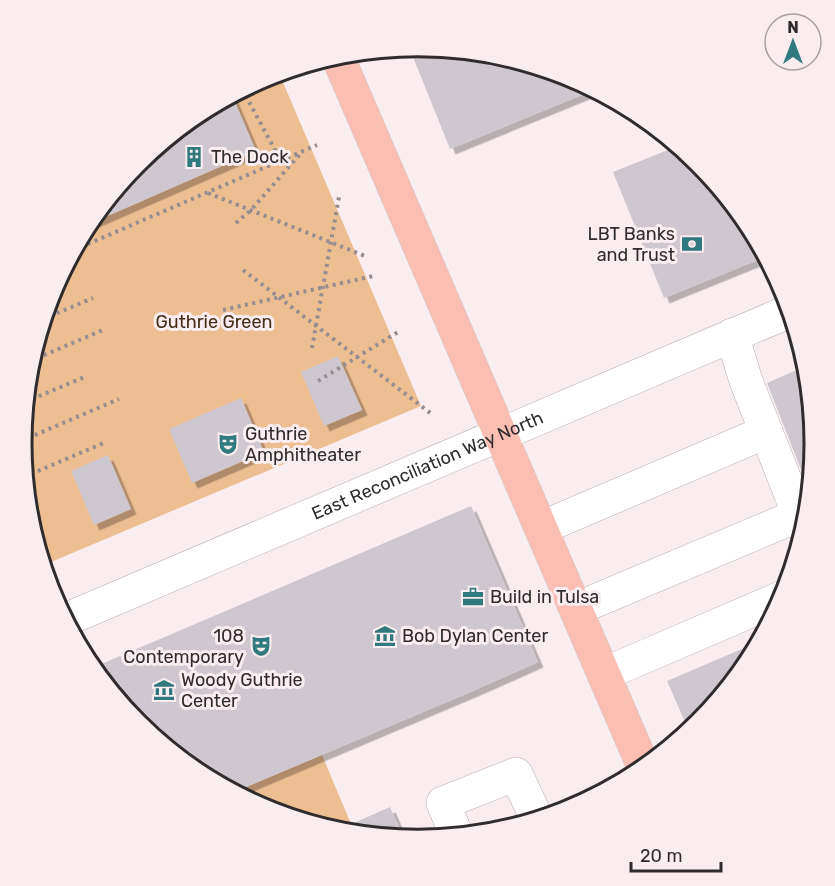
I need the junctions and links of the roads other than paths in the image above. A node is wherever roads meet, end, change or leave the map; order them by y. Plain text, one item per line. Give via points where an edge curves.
1 (341, 64) edge
2 (781, 314) edge
3 (732, 335) junction
4 (766, 432) junction
5 (500, 433) junction
6 (797, 510) edge
7 (795, 524) edge
8 (541, 528) junction
9 (769, 603) edge
10 (576, 609) junction
11 (73, 617) edge
12 (604, 674) junction
13 (640, 758) edge
14 (533, 811) edge
15 (453, 827) edge

1 - 5 main road
2 - 3 street, East Reconciliation Way North
3 - 4 street
3 - 5 street, East Reconciliation Way North
4 - 6 street
4 - 8 street
5 - 8 main road
5 - 11 street, East Reconciliation Way North
7 - 10 street
8 - 10 main road
9 - 12 street
10 - 12 main road
12 - 13 main road
14 - 15 street via 516,774 443,803

